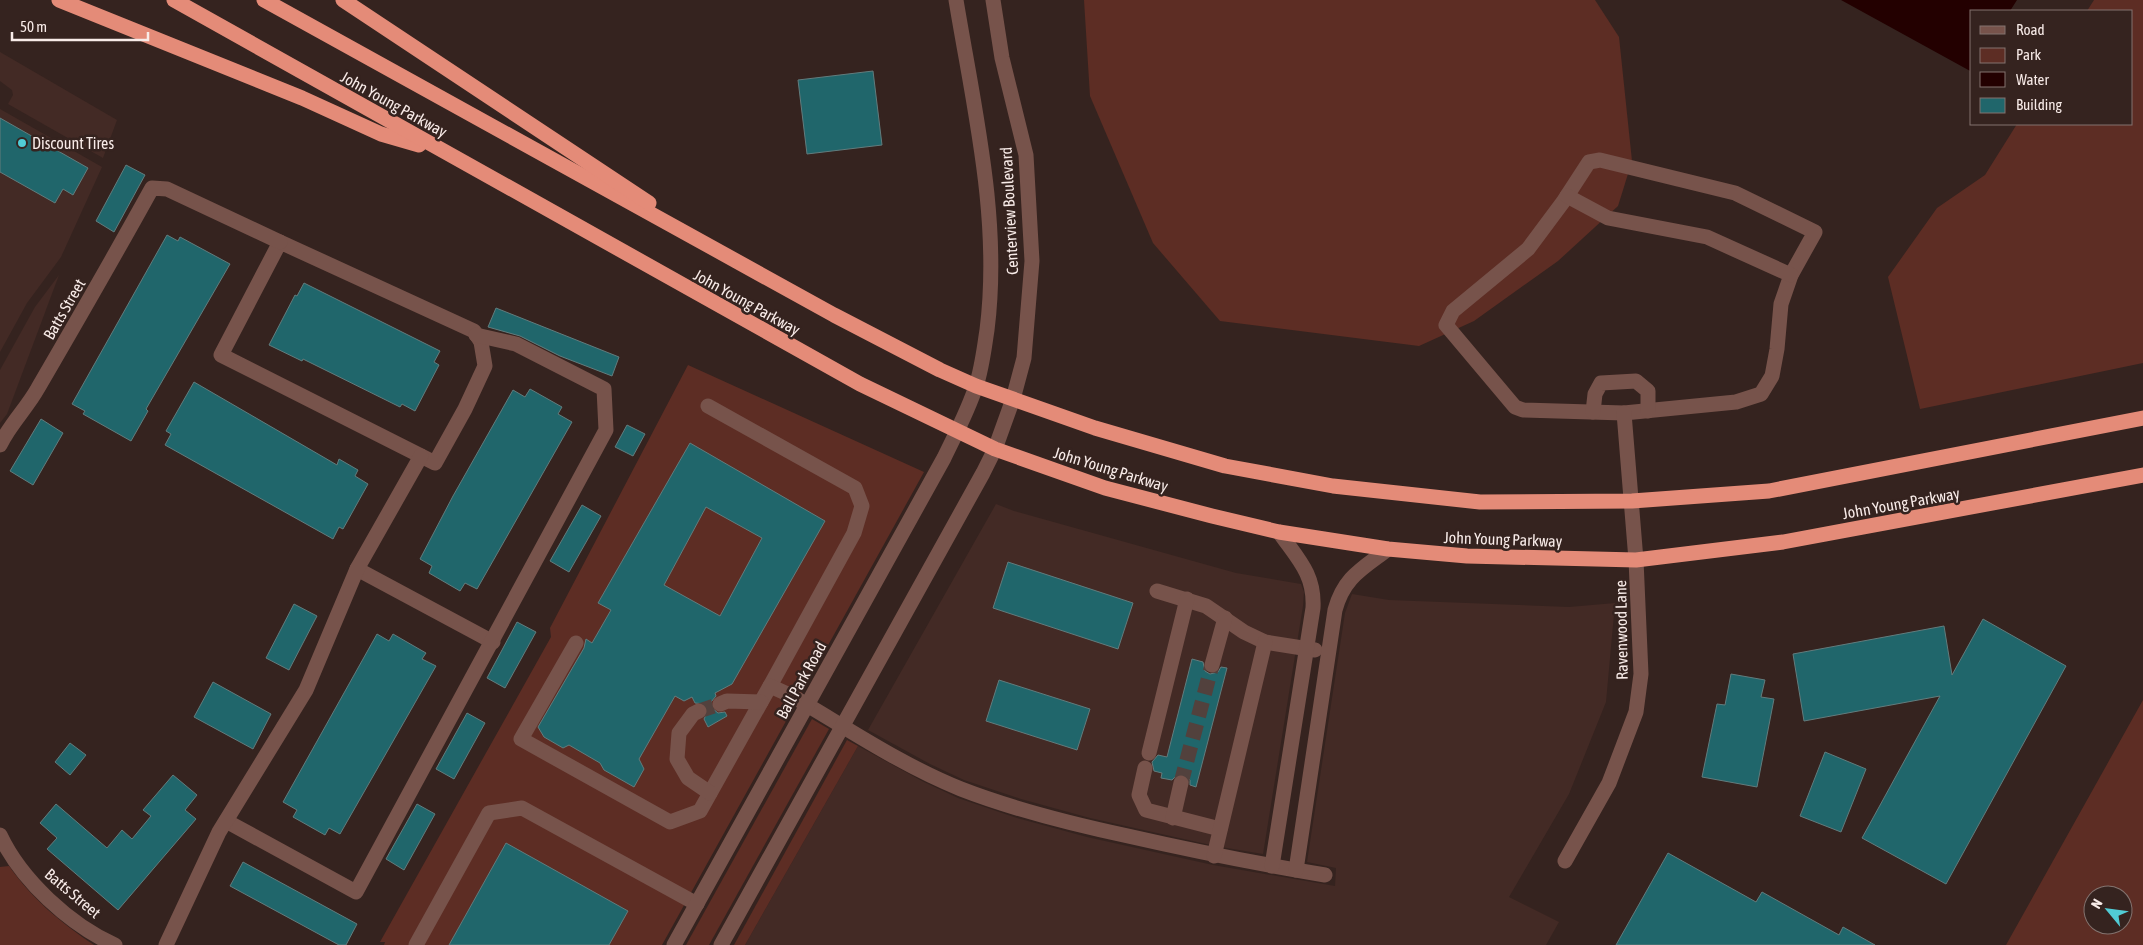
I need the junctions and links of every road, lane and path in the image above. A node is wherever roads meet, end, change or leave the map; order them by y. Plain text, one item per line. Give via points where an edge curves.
1 (59, 0) edge
2 (174, 0) edge
3 (264, 0) edge
4 (343, 0) edge
5 (956, 0) edge
6 (993, 0) edge
7 (444, 153) junction
8 (1567, 196) junction
9 (280, 242) junction
10 (738, 262) junction
11 (1791, 275) junction
12 (476, 336) junction
13 (976, 386) junction
14 (1013, 399) junction
15 (708, 406) dead end
16 (1648, 411) junction
17 (1593, 412) junction
18 (1624, 413) junction
19 (2143, 418) edge
20 (956, 432) junction
21 (0, 445) edge
22 (995, 449) junction
23 (421, 456) junction
24 (2143, 475) edge
25 (1632, 501) junction
26 (1279, 532) junction
27 (1388, 549) junction
28 (1636, 560) junction
29 (356, 569) junction
30 (1157, 591) dead end
31 (1186, 599) junction
32 (1225, 618) junction
33 (493, 642) junction
34 (1265, 642) junction
35 (576, 643) dead end
36 (1306, 650) junction
37 (1328, 652) junction
38 (1212, 665) tunnel mouth
39 (770, 686) junction
40 (761, 702) junction
41 (720, 704) tunnel mouth
42 (807, 705) junction
43 (700, 712) tunnel mouth
44 (842, 726) junction
45 (1149, 753) dead end
46 (1145, 768) dead end
47 (1182, 783) tunnel mouth
48 (710, 793) junction
49 (1174, 818) junction
50 (226, 821) junction
51 (1220, 829) junction
52 (0, 835) edge
53 (1214, 856) junction
54 (1565, 861) dead end
55 (1272, 866) junction
56 (1296, 870) junction
57 (1325, 875) dead end
58 (697, 904) junction
59 (115, 945) edge
60 (166, 945) edge
61 (416, 945) edge
62 (674, 945) edge
63 (722, 945) edge

1 - 7 highway via 302,98 381,134
2 - 7 highway, John Young Parkway
3 - 10 highway, John Young Parkway
4 - 10 highway
5 - 13 street, Centerview Boulevard via 986,179 991,265 989,311
6 - 14 street, Centerview Boulevard via 1002,58 1026,155 1032,261 1024,358
7 - 20 highway, John Young Parkway via 860,384
8 - 11 street via 1608,218 1707,237
8 - 11 street via 1589,162 1600,160 1735,193 1816,232
8 - 17 street via 1528,249 1452,311 1446,325 1515,407
9 - 12 street via 474,331
9 - 21 street, Batts Street via 167,189 152,188 32,399
9 - 23 street via 221,355
10 - 13 highway, John Young Parkway
11 - 16 street via 1781,304 1772,376 1760,394 1736,402
12 - 23 street via 481,342 485,366 435,463
12 - 33 street via 516,344 604,389 606,430
13 - 14 highway, John Young Parkway
13 - 20 street, Centerview Boulevard
14 - 22 street, Centerview Boulevard
14 - 25 highway, John Young Parkway via 1095,428 1225,466 1333,486 1480,502
15 - 39 street via 855,488 862,506 854,533
16 - 17 street via 1648,391 1636,381 1601,383 1595,394
16 - 18 street
17 - 18 street
18 - 25 street, Ravenwood Lane
19 - 25 highway, John Young Parkway via 1769,491
20 - 22 highway, John Young Parkway
20 - 42 street, Ball Park Road
22 - 26 highway, John Young Parkway via 1105,488
22 - 44 street
23 - 29 street
24 - 28 highway, John Young Parkway via 1783,542
25 - 28 street, Ravenwood Lane
26 - 27 highway, John Young Parkway
26 - 36 street via 1307,572 1314,591
27 - 28 highway, John Young Parkway via 1467,556
27 - 37 street via 1350,578 1338,596
28 - 54 street, Ravenwood Lane via 1641,674 1636,712 1609,783
29 - 33 street
29 - 50 street via 306,690
30 - 31 street
31 - 32 street
31 - 45 street
32 - 34 street
32 - 38 street
33 - 50 street via 356,892
34 - 36 street
34 - 51 street
35 - 48 street via 521,739 670,822 700,811
36 - 37 street
36 - 55 street
37 - 56 street
39 - 40 street
39 - 42 street
40 - 41 street via 727,701
40 - 48 street
42 - 44 street
42 - 58 street, Ball Park Road
43 - 48 street via 692,714 679,733 677,759 688,778
44 - 53 street via 926,773 969,792 1089,827
44 - 63 street
46 - 49 street via 1139,795 1146,810
47 - 49 street
49 - 51 street
50 - 60 street
51 - 53 street
52 - 59 street, Batts Street via 33,884 66,915
53 - 55 street
55 - 56 street
56 - 57 street
58 - 61 street via 522,808 497,810 489,813
58 - 62 street, Ball Park Road

